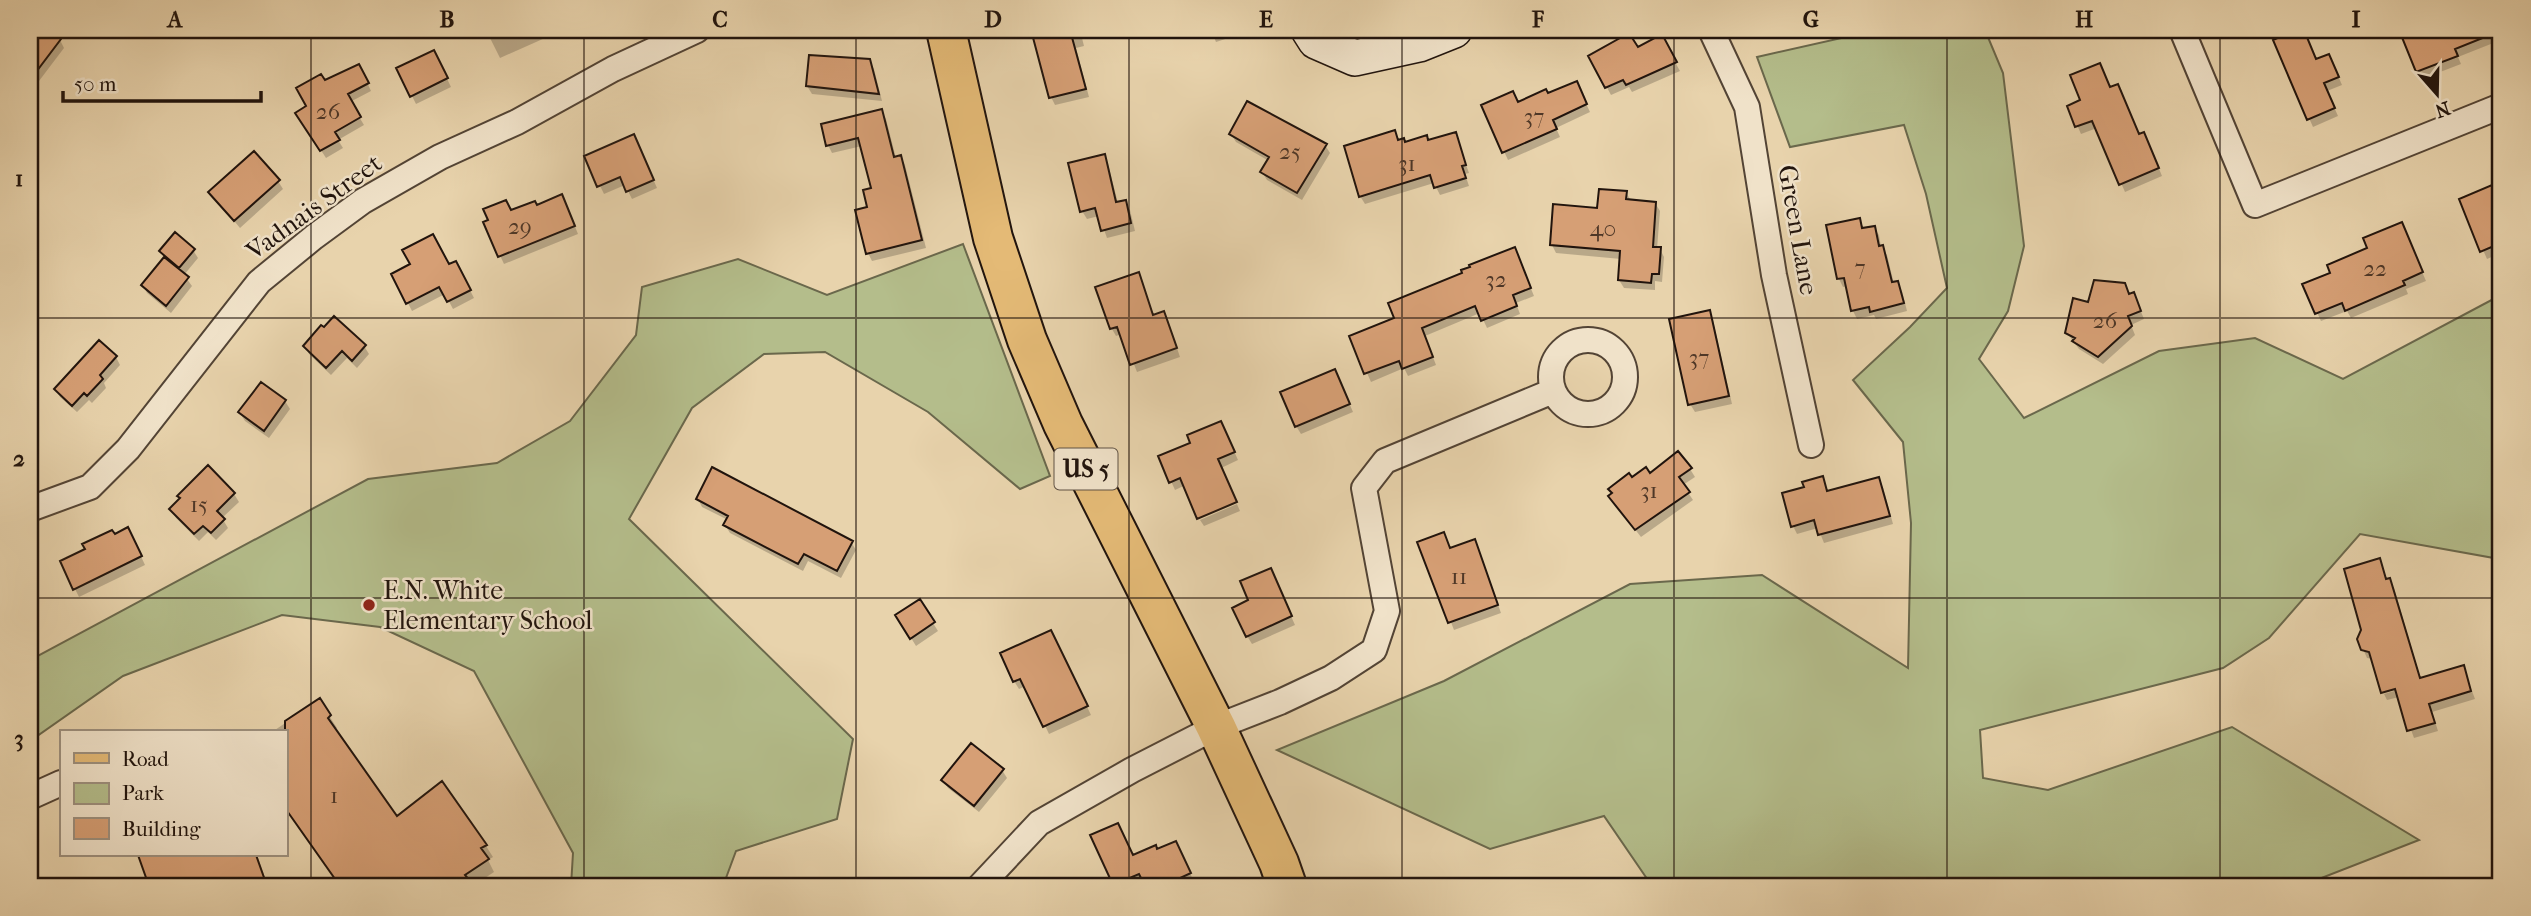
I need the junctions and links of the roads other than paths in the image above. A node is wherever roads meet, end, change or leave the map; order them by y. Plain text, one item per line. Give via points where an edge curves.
1 (697, 30) edge
2 (946, 30) edge
3 (1309, 30) edge
4 (1454, 30) edge
5 (1711, 30) edge
6 (2182, 30) edge
7 (2501, 106) edge
8 (1553, 391) dead end
9 (1811, 445) dead end
10 (30, 509) edge
11 (1216, 727) junction
12 (60, 783) edge
13 (30, 797) edge
14 (980, 886) edge
15 (1287, 886) edge

1 - 10 street, Vadnais Street via 440,157 363,201 259,282 128,449 90,487
2 - 11 main road, US 5 via 993,238 1027,340 1063,424
3 - 4 street via 1316,41 1355,58 1419,44
5 - 9 street, Green Lane via 1747,107 1773,275
6 - 7 street via 2255,205
8 - 11 street via 1385,461 1364,488 1387,611 1374,650 1331,678
11 - 14 street via 1039,823
11 - 15 main road, US 5
12 - 13 street

